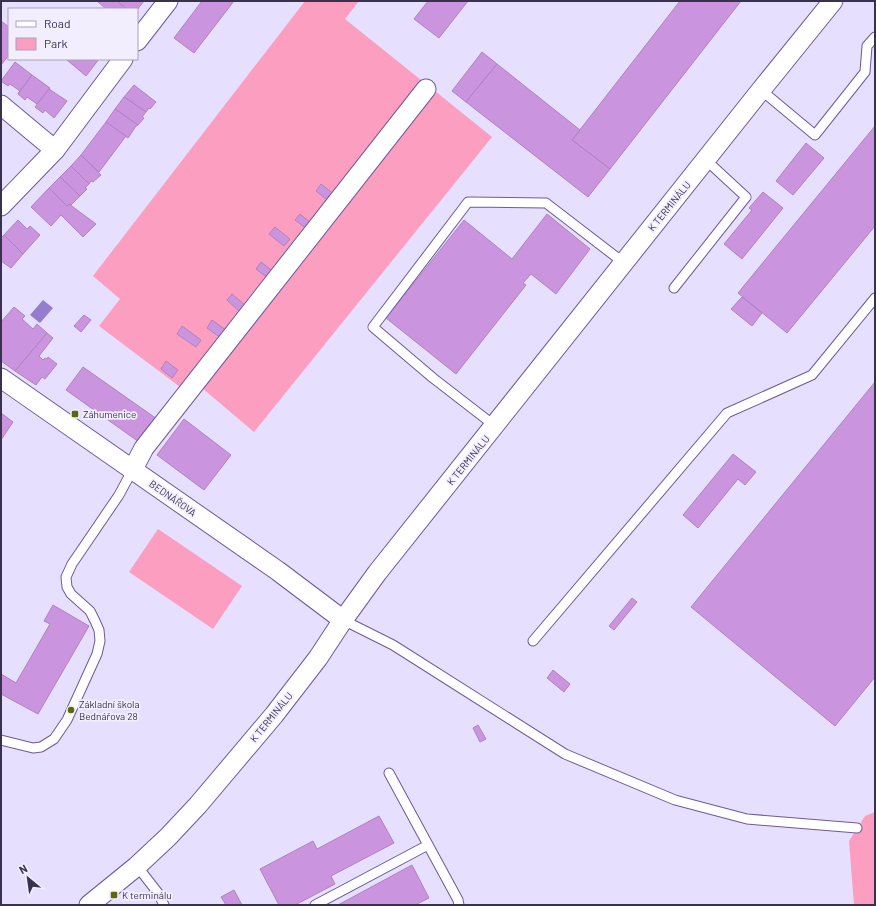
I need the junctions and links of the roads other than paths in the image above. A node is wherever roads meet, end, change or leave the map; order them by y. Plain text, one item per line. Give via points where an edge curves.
1 (168, 1) edge
2 (833, 1) edge
3 (875, 37) edge
4 (138, 40) edge
5 (123, 60) edge
6 (426, 88) dead end
7 (761, 90) junction
8 (1, 105) edge
9 (55, 150) junction
10 (706, 160) junction
11 (1, 206) edge
12 (624, 263) junction
13 (674, 288) dead end
14 (875, 298) edge
15 (1, 378) edge
16 (495, 426) junction
17 (133, 469) junction
18 (343, 620) junction
19 (533, 641) dead end
20 (1, 740) edge
21 (389, 773) dead end
22 (857, 828) dead end
23 (428, 845) junction
24 (137, 866) junction
25 (89, 905) edge
26 (164, 905) edge
27 (315, 905) edge
28 (459, 905) edge

1 - 4 street
2 - 7 street, K TERMINÁLU
3 - 7 lane via 867,46 865,72 815,135
5 - 9 street
6 - 17 street via 144,448
7 - 10 street, K TERMINÁLU
8 - 9 street
9 - 11 street
10 - 12 street, K TERMINÁLU
10 - 13 lane via 746,197
12 - 16 street, K TERMINÁLU
12 - 16 lane via 546,203 468,202 373,327
14 - 19 lane via 812,375 727,413
15 - 17 street, BEDNÁŘOVA
16 - 18 street, K TERMINÁLU via 377,573
17 - 18 street, BEDNÁŘOVA
17 - 20 lane via 120,495 72,564 66,577 71,594 90,611 99,630 100,641 97,654 67,720 54,739 41,747 33,748
18 - 22 lane via 393,645 565,754 675,800 747,818
18 - 24 street, K TERMINÁLU via 318,658 274,715 198,805
21 - 23 lane
23 - 27 lane
23 - 28 lane
24 - 25 street, K TERMINÁLU
24 - 26 lane

